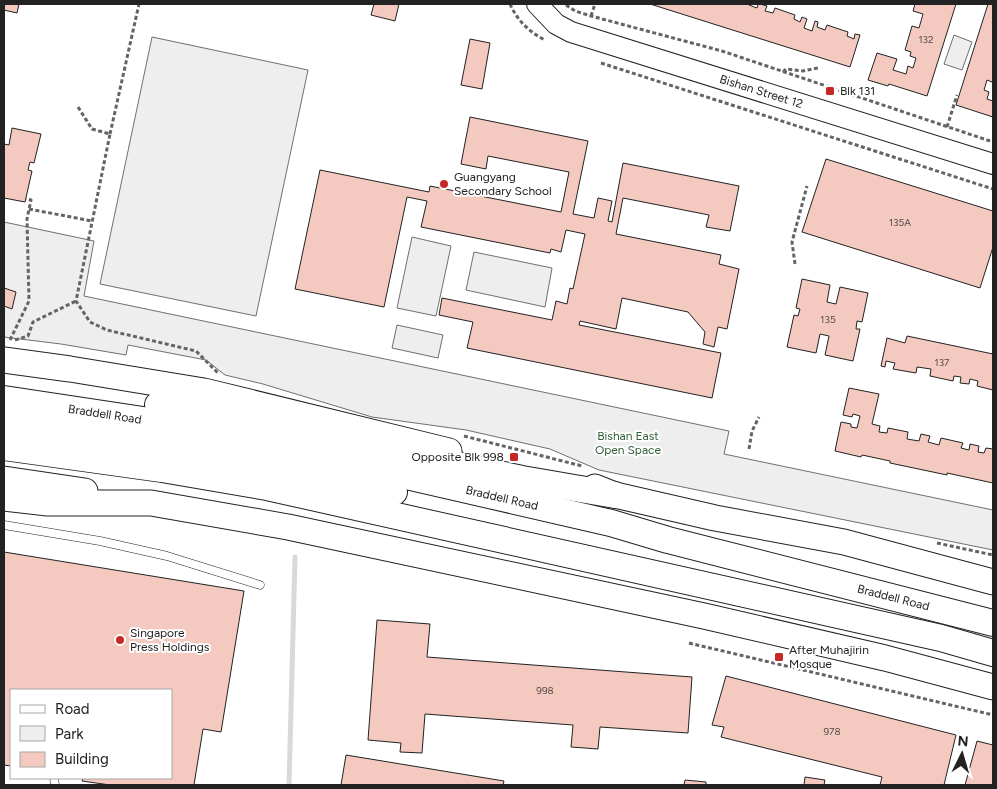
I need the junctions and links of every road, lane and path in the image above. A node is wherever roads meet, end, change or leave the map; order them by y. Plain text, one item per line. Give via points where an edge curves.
1 (138, 4) edge
2 (510, 4) edge
3 (537, 4) edge
4 (563, 4) edge
5 (595, 4) edge
6 (591, 16) junction
7 (550, 43) dead end
8 (600, 62) dead end
9 (818, 68) dead end
10 (783, 72) junction
11 (957, 95) dead end
12 (78, 107) dead end
13 (947, 127) junction
14 (110, 134) junction
15 (993, 142) edge
16 (993, 164) edge
17 (807, 186) dead end
18 (993, 189) edge
19 (26, 199) dead end
20 (29, 209) junction
21 (92, 221) junction
22 (795, 264) dead end
23 (76, 301) junction
24 (4, 340) edge
25 (7, 351) edge
26 (224, 379) dead end
27 (4, 384) edge
28 (4, 399) edge
29 (164, 414) junction
30 (759, 417) dead end
31 (4, 423) edge
32 (461, 436) dead end
33 (4, 447) edge
34 (749, 449) dead end
35 (552, 458) dead end
36 (4, 479) edge
37 (615, 495) junction
38 (4, 498) edge
39 (151, 503) junction
40 (4, 525) edge
41 (650, 535) junction
42 (993, 582) edge
43 (260, 585) dead end
44 (993, 623) edge
45 (689, 643) dead end
46 (993, 653) edge
47 (993, 687) edge
48 (993, 715) edge

1 - 14 path
2 - 7 path via 515,16 535,35
3 - 16 street, Bishan Street 12 via 556,24 571,32
4 - 6 path
5 - 6 path
6 - 10 path via 722,51
8 - 18 path
9 - 10 path via 786,69
10 - 13 path
11 - 13 path
12 - 14 path via 92,130
13 - 15 path
14 - 21 path
17 - 22 path via 792,242
19 - 20 path via 31,200
20 - 21 path
20 - 25 path via 29,301
21 - 23 path
23 - 25 path via 33,322 28,336
23 - 26 path via 90,322 107,330 196,351
24 - 25 path
25 - 37 main road via 70,369 204,391 596,487
27 - 29 highway
28 - 29 highway, Braddell Road
29 - 37 highway via 232,416
29 - 41 highway, Braddell Road via 276,446 611,523
30 - 34 path via 752,431
31 - 41 highway via 159,445 269,465 612,538
32 - 35 path
33 - 46 highway via 267,487 942,638
36 - 39 main road
37 - 42 main road via 732,522 844,542
38 - 39 main road via 48,503
39 - 47 main road via 288,527 603,593 885,658
40 - 43 lane via 158,554
41 - 44 highway, Braddell Road
45 - 48 path

